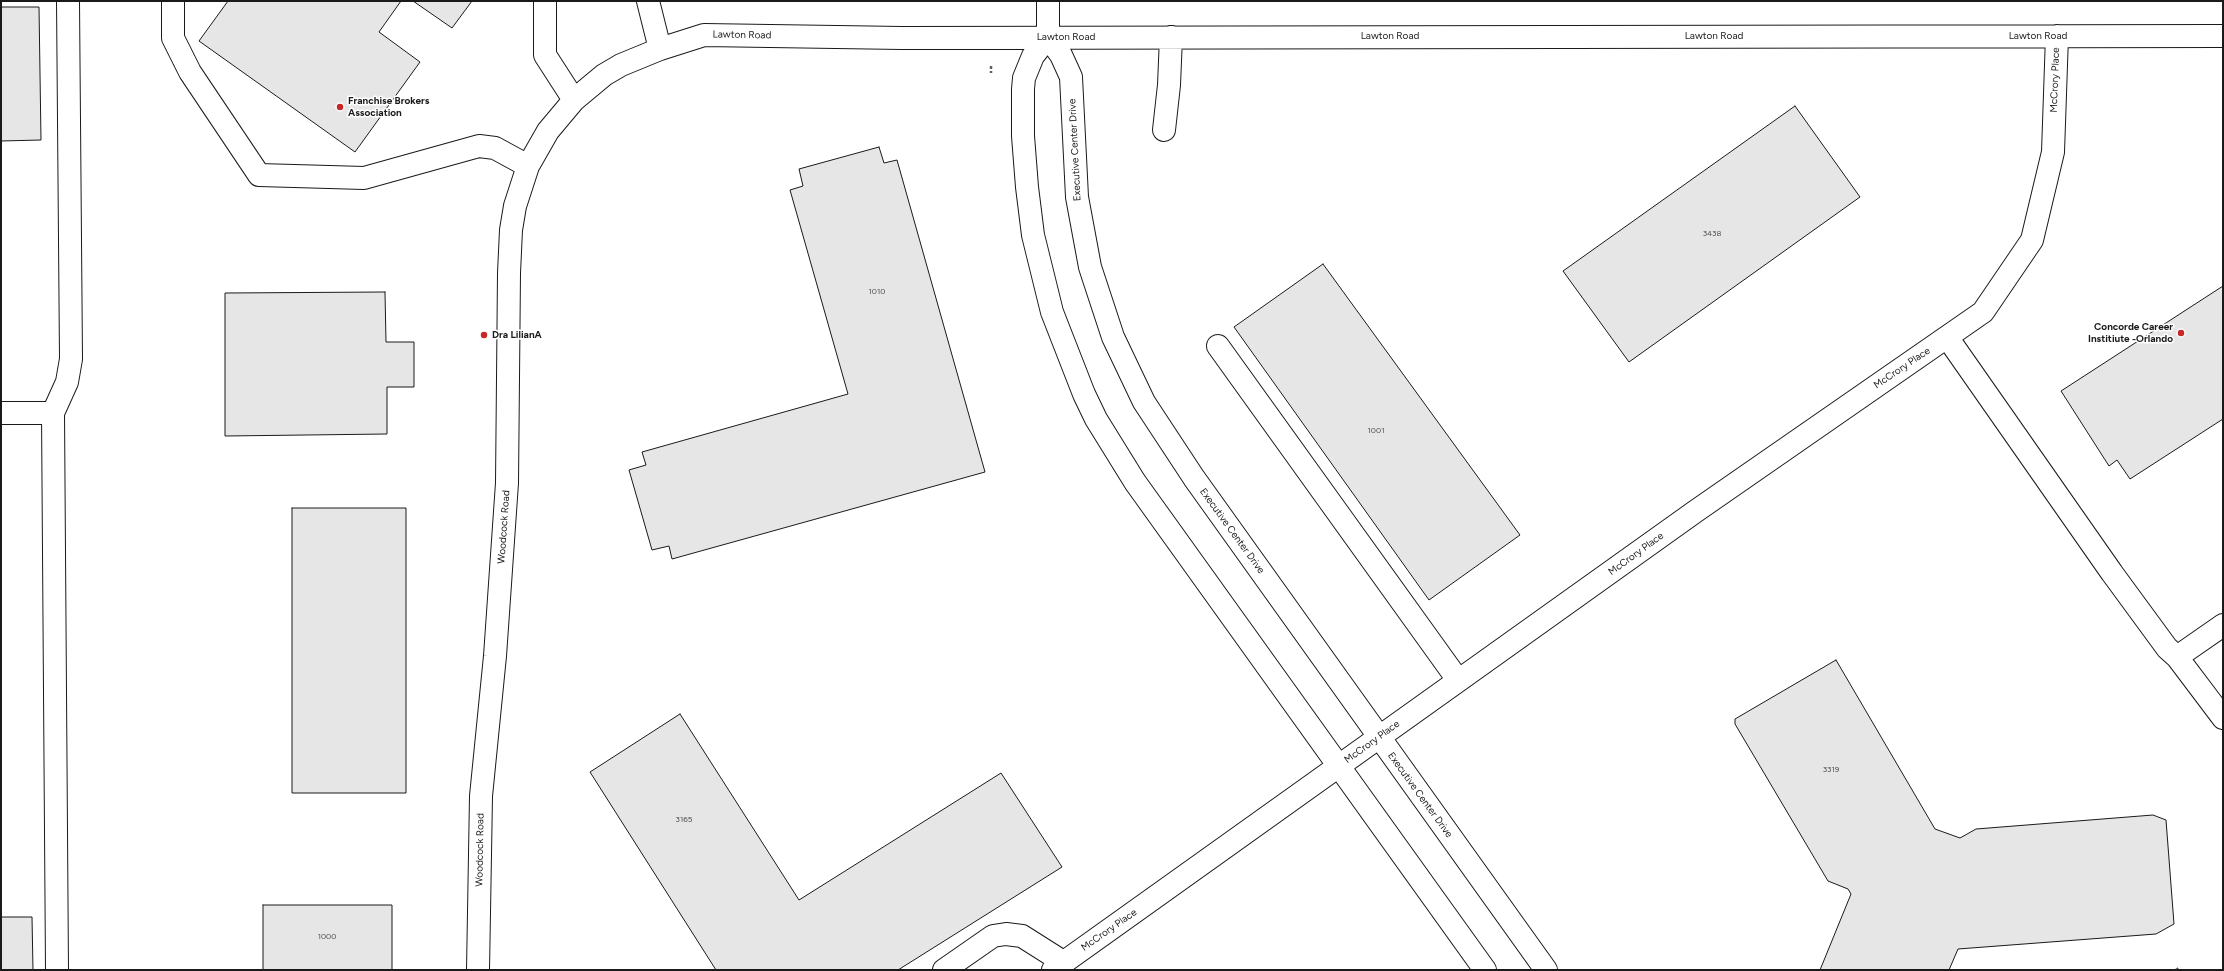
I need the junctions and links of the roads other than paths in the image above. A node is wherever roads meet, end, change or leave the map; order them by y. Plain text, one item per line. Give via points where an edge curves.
1 (68, 1) edge
2 (173, 1) edge
3 (545, 1) edge
4 (648, 1) edge
5 (1048, 1) edge
6 (1171, 36) junction
7 (2057, 36) junction
8 (2223, 36) edge
9 (1048, 37) junction
10 (660, 49) junction
11 (574, 100) junction
12 (1164, 130) dead end
13 (528, 166) junction
14 (1947, 337) junction
15 (1218, 346) dead end
16 (53, 412) junction
17 (1, 413) edge
18 (2223, 624) edge
19 (2177, 657) junction
20 (1458, 680) junction
21 (2223, 717) edge
22 (1379, 737) junction
23 (1340, 765) junction
24 (1058, 966) edge
25 (57, 970) edge
26 (478, 970) edge
27 (944, 970) edge
28 (1485, 970) edge
29 (1546, 970) edge

1 - 16 street via 71,359 67,382
2 - 13 street via 173,38 190,72 259,175 364,178 479,146 495,148
3 - 11 street via 545,55
4 - 10 street
5 - 9 street
6 - 7 street, Lawton Road
6 - 9 street, Lawton Road
6 - 12 street
7 - 8 street, Lawton Road
7 - 14 street, McCrory Place via 2053,152 2032,240 1983,312
9 - 10 street, Lawton Road via 704,35
9 - 22 street, Executive Center Drive via 1061,55 1071,77 1075,174 1084,244 1105,313 1133,381 1168,440
9 - 23 street via 1033,56 1024,78 1024,149 1038,259 1052,312 1073,369 1096,419 1135,482
10 - 11 street, Lawton Road via 627,62 604,75
11 - 13 street, Woodcock Road via 548,132
13 - 26 street, Woodcock Road via 515,206 509,252 507,483 495,656 480,796
14 - 19 street via 2117,579 2167,648
14 - 20 street, McCrory Place
15 - 20 street
16 - 17 street
16 - 25 street
18 - 19 street
19 - 21 street
20 - 22 street, McCrory Place
22 - 23 street, McCrory Place
22 - 29 street, Executive Center Drive
23 - 24 street, McCrory Place
23 - 28 street
24 - 27 street via 1022,936 1006,934 993,936

